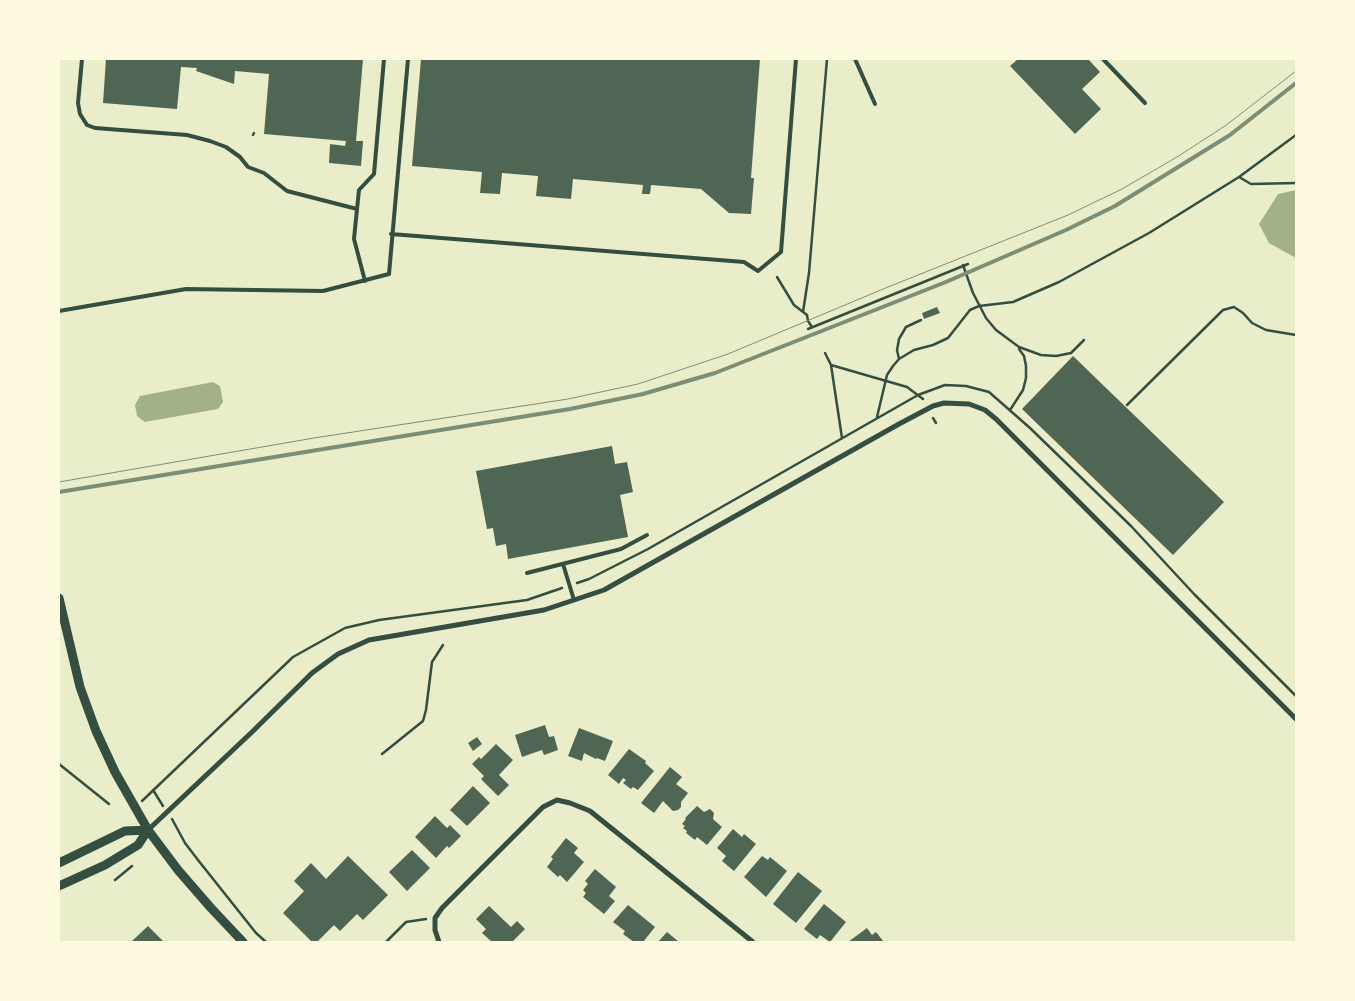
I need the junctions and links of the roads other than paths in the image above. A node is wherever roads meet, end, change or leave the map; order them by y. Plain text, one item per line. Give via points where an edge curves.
1 (82, 59) edge
2 (384, 59) edge
3 (408, 59) edge
4 (796, 59) edge
5 (854, 59) edge
6 (1103, 59) edge
7 (875, 104) dead end
8 (1145, 104) dead end
9 (357, 208) junction
10 (392, 234) junction
11 (365, 281) junction
12 (59, 311) edge
13 (647, 535) dead end
14 (563, 564) junction
15 (526, 573) dead end
16 (59, 598) edge
17 (574, 600) junction
18 (1296, 719) edge
19 (148, 830) junction
20 (59, 863) edge
21 (59, 886) edge
22 (243, 942) edge
23 (439, 942) edge
24 (753, 942) edge

1 - 9 lane via 78,104 87,125 187,135 210,141 226,147 248,167 264,173 287,191
2 - 9 lane via 374,174 360,190
3 - 10 lane
4 - 10 lane via 781,252 758,271 744,262
5 - 7 lane
6 - 8 lane
9 - 11 lane via 354,239
10 - 11 lane via 389,274
11 - 12 lane via 323,291 186,289
13 - 14 lane via 621,549
14 - 15 lane
14 - 17 lane
16 - 19 street via 80,686 96,731
17 - 18 street via 604,590 934,406 950,402 970,404 996,419
17 - 19 street via 544,610 369,640 338,654 312,673
19 - 20 street via 125,830
19 - 21 street via 138,845
19 - 22 street via 183,876
23 - 24 street via 435,918 442,908 543,807 557,800 590,811

